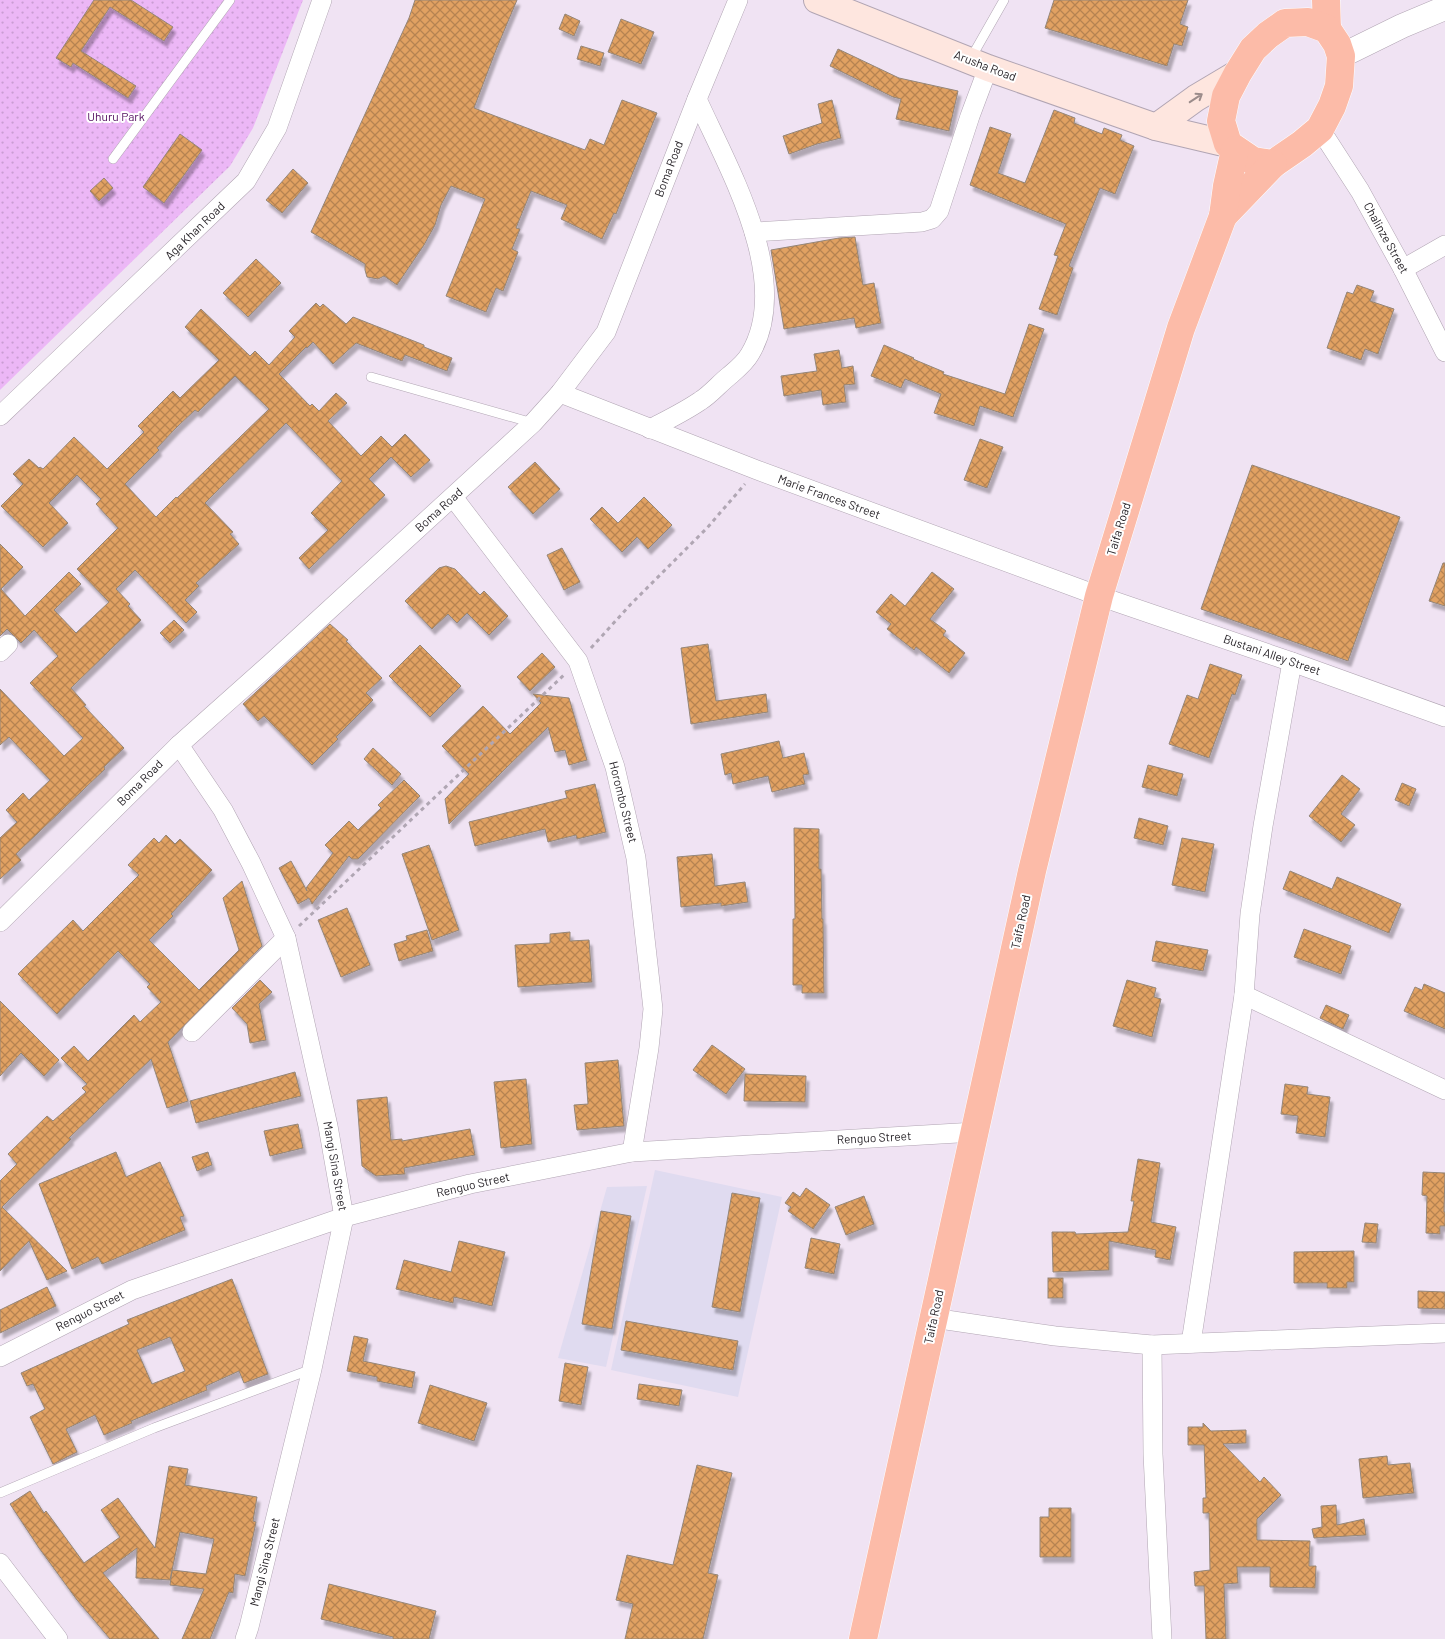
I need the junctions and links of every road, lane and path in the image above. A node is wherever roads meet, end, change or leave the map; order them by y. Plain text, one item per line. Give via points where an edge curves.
1 (230, 0) edge
2 (322, 0) edge
3 (738, 0) edge
4 (817, 0) edge
5 (1004, 0) edge
6 (1300, 0) edge
7 (1326, 0) edge
8 (1445, 8) edge
9 (1285, 23) junction
10 (1327, 29) junction
11 (1341, 56) junction
12 (978, 64) junction
13 (1238, 73) junction
14 (696, 99) junction
15 (1156, 127) junction
16 (1320, 129) junction
17 (1232, 147) junction
18 (113, 159) dead end
19 (1273, 164) junction
20 (1223, 216) junction
21 (754, 232) junction
22 (1445, 245) edge
23 (1403, 269) junction
24 (1445, 352) edge
25 (371, 376) dead end
26 (560, 393) junction
27 (0, 416) edge
28 (533, 423) junction
29 (650, 430) junction
30 (757, 470) junction
31 (453, 497) junction
32 (1099, 596) junction
33 (578, 661) junction
34 (1292, 662) junction
35 (1445, 717) edge
36 (179, 745) junction
37 (0, 922) edge
38 (286, 938) junction
39 (1244, 995) junction
40 (192, 1032) dead end
41 (1445, 1090) edge
42 (974, 1132) junction
43 (632, 1152) junction
44 (344, 1217) junction
45 (933, 1318) junction
46 (1445, 1333) edge
47 (1191, 1343) junction
48 (1152, 1345) junction
49 (0, 1357) edge
50 (312, 1369) junction
51 (0, 1493) edge
52 (0, 1563) edge
53 (58, 1639) edge
54 (245, 1639) edge
55 (863, 1639) edge
56 (1162, 1639) edge

1 - 18 lane
2 - 27 street, Aga Khan Road via 277,128 246,181
3 - 14 street, Boma Road
4 - 12 main road, Arusha Road
5 - 12 lane
6 - 9 highway
7 - 10 highway
8 - 11 street
9 - 10 highway via 1308,22
9 - 13 highway via 1253,50
10 - 11 highway
11 - 16 highway via 1339,86
12 - 15 main road, Arusha Road
12 - 21 street via 970,116 939,211 932,219
15 -> 13 main road
13 - 17 highway via 1226,96 1221,121
14 - 21 street via 738,188
14 - 26 street, Boma Road via 606,332
15 - 17 main road, Arusha Road
16 - 19 highway
16 - 23 street, Chalinze Street via 1360,191
17 - 19 highway via 1253,161
17 - 20 highway, Taifa Road
19 - 20 highway, Taifa Road
20 - 32 highway, Taifa Road via 1181,328
21 - 29 street via 760,254 765,307 757,340 749,356 702,400
22 - 23 street
23 - 24 street, Chalinze Street
25 - 28 lane
26 - 28 street, Boma Road
26 - 29 street, Marie Frances Street
28 - 31 street, Boma Road
29 - 30 street, Marie Frances Street
30 - 32 street, Marie Frances Street
30 - 33 path via 707,528
31 - 33 street, Horombo Street
31 - 36 street, Boma Road
32 - 34 street, Bustani Alley Street
32 - 42 highway, Taifa Road via 1032,871
33 - 38 path
33 - 43 street, Horombo Street via 615,767 636,858 644,923 653,1009 650,1048
34 - 35 street, Bustani Alley Street
34 - 39 street via 1250,914
36 - 37 street, Boma Road
36 - 38 street, Mangi Sina Street via 223,810
38 - 40 street
38 - 44 street, Mangi Sina Street via 328,1126
39 - 41 street
39 - 47 street
42 - 43 street, Renguo Street
42 - 45 highway, Taifa Road
43 - 44 street, Renguo Street via 470,1184
44 - 49 street, Renguo Street via 132,1290
44 - 50 street, Mangi Sina Street
45 - 48 street via 1056,1336
45 - 55 highway, Taifa Road
46 - 47 street
47 - 48 street
48 - 56 street via 1153,1454
50 - 51 lane via 154,1428
50 - 54 street, Mangi Sina Street
52 - 53 street

